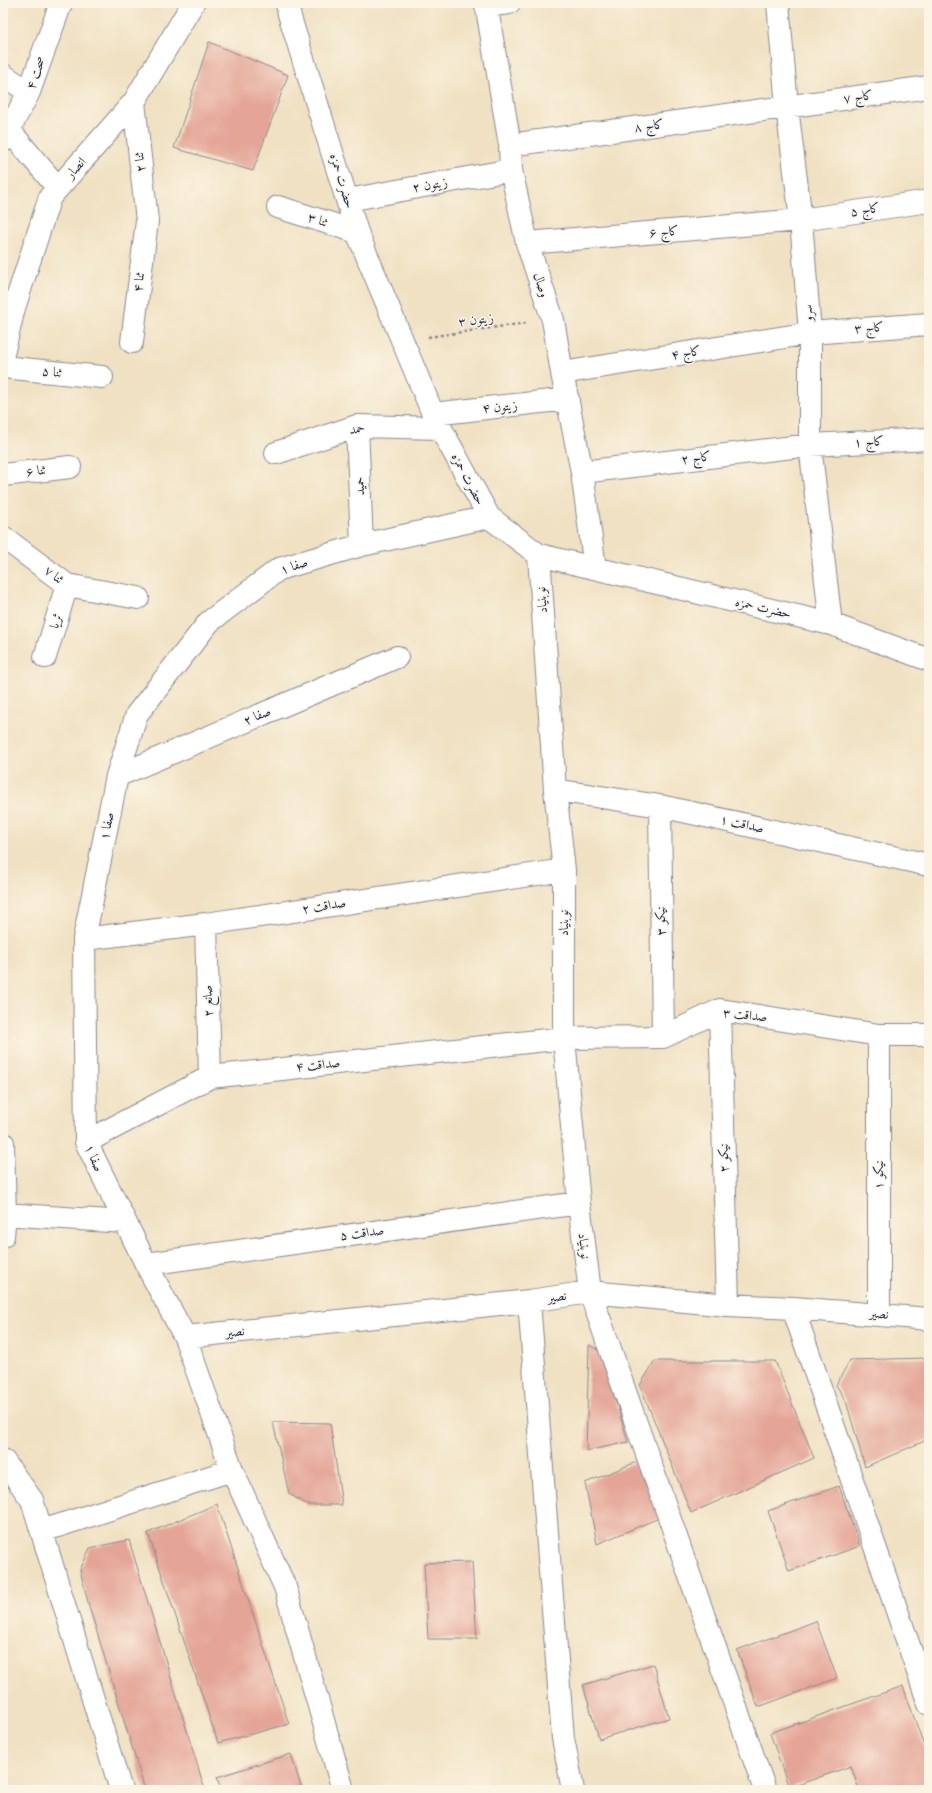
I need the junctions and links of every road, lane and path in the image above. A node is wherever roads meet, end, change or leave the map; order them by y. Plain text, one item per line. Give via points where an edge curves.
1 (61, 3) edge
2 (193, 3) edge
3 (287, 3) edge
4 (508, 3) edge
5 (778, 3) edge
6 (486, 4) edge
7 (3, 75) edge
8 (929, 87) edge
9 (29, 92) junction
10 (134, 102) junction
11 (787, 107) junction
12 (6, 135) edge
13 (510, 145) junction
14 (511, 170) junction
15 (58, 188) junction
16 (348, 200) junction
17 (929, 200) edge
18 (278, 207) dead end
19 (801, 220) junction
20 (147, 222) joint
21 (357, 232) junction
22 (527, 243) junction
23 (553, 320) junction
24 (929, 324) edge
25 (810, 333) junction
26 (402, 341) junction
27 (132, 342) dead end
28 (3, 354) edge
29 (3, 367) edge
30 (562, 373) junction
31 (102, 377) dead end
32 (568, 399) junction
33 (437, 421) junction
34 (357, 426) junction
35 (929, 439) edge
36 (810, 445) junction
37 (276, 453) dead end
38 (70, 467) dead end
39 (582, 472) junction
40 (3, 476) edge
41 (489, 517) junction
42 (3, 537) edge
43 (362, 545) junction
44 (538, 555) junction
45 (594, 568) junction
46 (67, 585) junction
47 (138, 598) dead end
48 (831, 624) junction
49 (45, 657) dead end
50 (397, 657) dead end
51 (929, 660) edge
52 (117, 776) junction
53 (554, 790) junction
54 (660, 806) junction
55 (929, 865) edge
56 (564, 870) junction
57 (206, 924) junction
58 (84, 939) junction
59 (720, 1010) junction
60 (879, 1035) junction
61 (929, 1035) edge
62 (663, 1036) junction
63 (564, 1038) junction
64 (210, 1077) junction
65 (86, 1142) junction
66 (3, 1143) edge
67 (579, 1203) junction
68 (4, 1214) edge
69 (125, 1222) junction
70 (3, 1236) edge
71 (146, 1264) junction
72 (590, 1292) junction
73 (529, 1300) junction
74 (728, 1305) junction
75 (793, 1308) junction
76 (879, 1314) junction
77 (929, 1319) edge
78 (185, 1337) junction
79 (3, 1460) edge
80 (232, 1470) junction
81 (42, 1531) junction
82 (929, 1704) edge
83 (121, 1790) edge
84 (343, 1790) edge
85 (573, 1790) edge
86 (765, 1790) edge

1 - 9 street, صحت ۴
2 - 10 street, انصار
3 - 16 street, حضرت حمزه
4 - 6 street
5 - 11 street, سرو
6 - 13 street, وصال
7 - 9 street
8 - 11 street, کاج ۷
9 - 12 street, صحت ۴
10 - 15 street, انصار
10 - 20 street, ثنا ۲
11 - 13 street, کاج ۸
11 - 19 street, سرو
12 - 15 street
13 - 14 street, وصال
14 - 16 street, زیتون ۲
14 - 22 street, وصال
15 - 28 street, انصار via 50,197 14,308
16 - 21 street, حضرت حمزه
17 - 19 street, کاج ۵
18 - 21 street, ثنا ۳
19 - 22 street, کاج ۶
19 - 25 street, سرو
20 - 27 street, ثنا ۴
21 - 26 street, حضرت حمزه
22 - 23 street, وصال
23 - 26 path, زیتون ۳
23 - 30 street, وصال
24 - 25 street, کاج ۳
25 - 30 street, کاج ۴
25 - 36 street, سرو
26 - 33 street, حضرت حمزه
29 - 31 street, ثنا ۵
30 - 32 street, وصال
32 - 33 street, زیتون ۴
32 - 39 street, وصال
33 - 34 street, حمد
33 - 41 street, حضرت حمزه
34 - 37 street, حمد
34 - 43 street, حمید
35 - 36 street, کاج ۱
36 - 39 street, کاج ۲
36 - 48 street, سرو
38 - 40 street, ثنا ۶
39 - 45 street, وصال
41 - 43 street, صفا ۱
41 - 44 street, حضرت حمزه
42 - 46 street, ثنا ۷
43 - 52 street, صفا ۱ via 279,569 210,622 137,714
44 - 45 street, حضرت حمزه
44 - 53 street, نوبنیاد
45 - 48 street, حضرت حمزه
46 - 47 street, ثنا ۷
46 - 49 street, ثریا
48 - 51 street, حضرت حمزه
50 - 52 street, صفا ۲
52 - 58 street, صفا ۱
53 - 54 street, صداقت ۱
53 - 56 street, نوبنیاد
54 - 55 street, صداقت ۱
54 - 62 street, نیکو ۳
56 - 57 street, صداقت ۲
56 - 63 street, نوبنیاد
57 - 58 street, صداقت ۲
57 - 64 street, صانع ۲
58 - 65 street, صفا ۱
59 - 60 street, صداقت ۳
59 - 62 street, صداقت ۳
59 - 74 street, نیکو ۲
60 - 61 street, صداقت ۳
60 - 76 street, نیکو ۱
62 - 63 street, صداقت ۳
63 - 64 street, صداقت ۴
63 - 67 street, نوبنیاد
64 - 65 street, صداقت ۴
65 - 69 street, صفا ۱
66 - 68 street
67 - 71 street, صداقت ۵
67 - 72 street, نوبنیاد
68 - 69 street
68 - 70 street
69 - 71 street, صفا ۱
71 - 78 street, صفا ۱
72 - 73 street, نصیر
72 - 74 street, نصیر
72 - 86 street, نوبنیاد
73 - 78 street, نصیر
73 - 85 street via 563,1738
74 - 75 street, نصیر
75 - 76 street, نصیر
75 - 82 street
76 - 77 street, نصیر
78 - 80 street, صفا ۱
79 - 81 street via 32,1500
80 - 81 street
80 - 84 street, صفا ۱ via 285,1587
81 - 83 street

